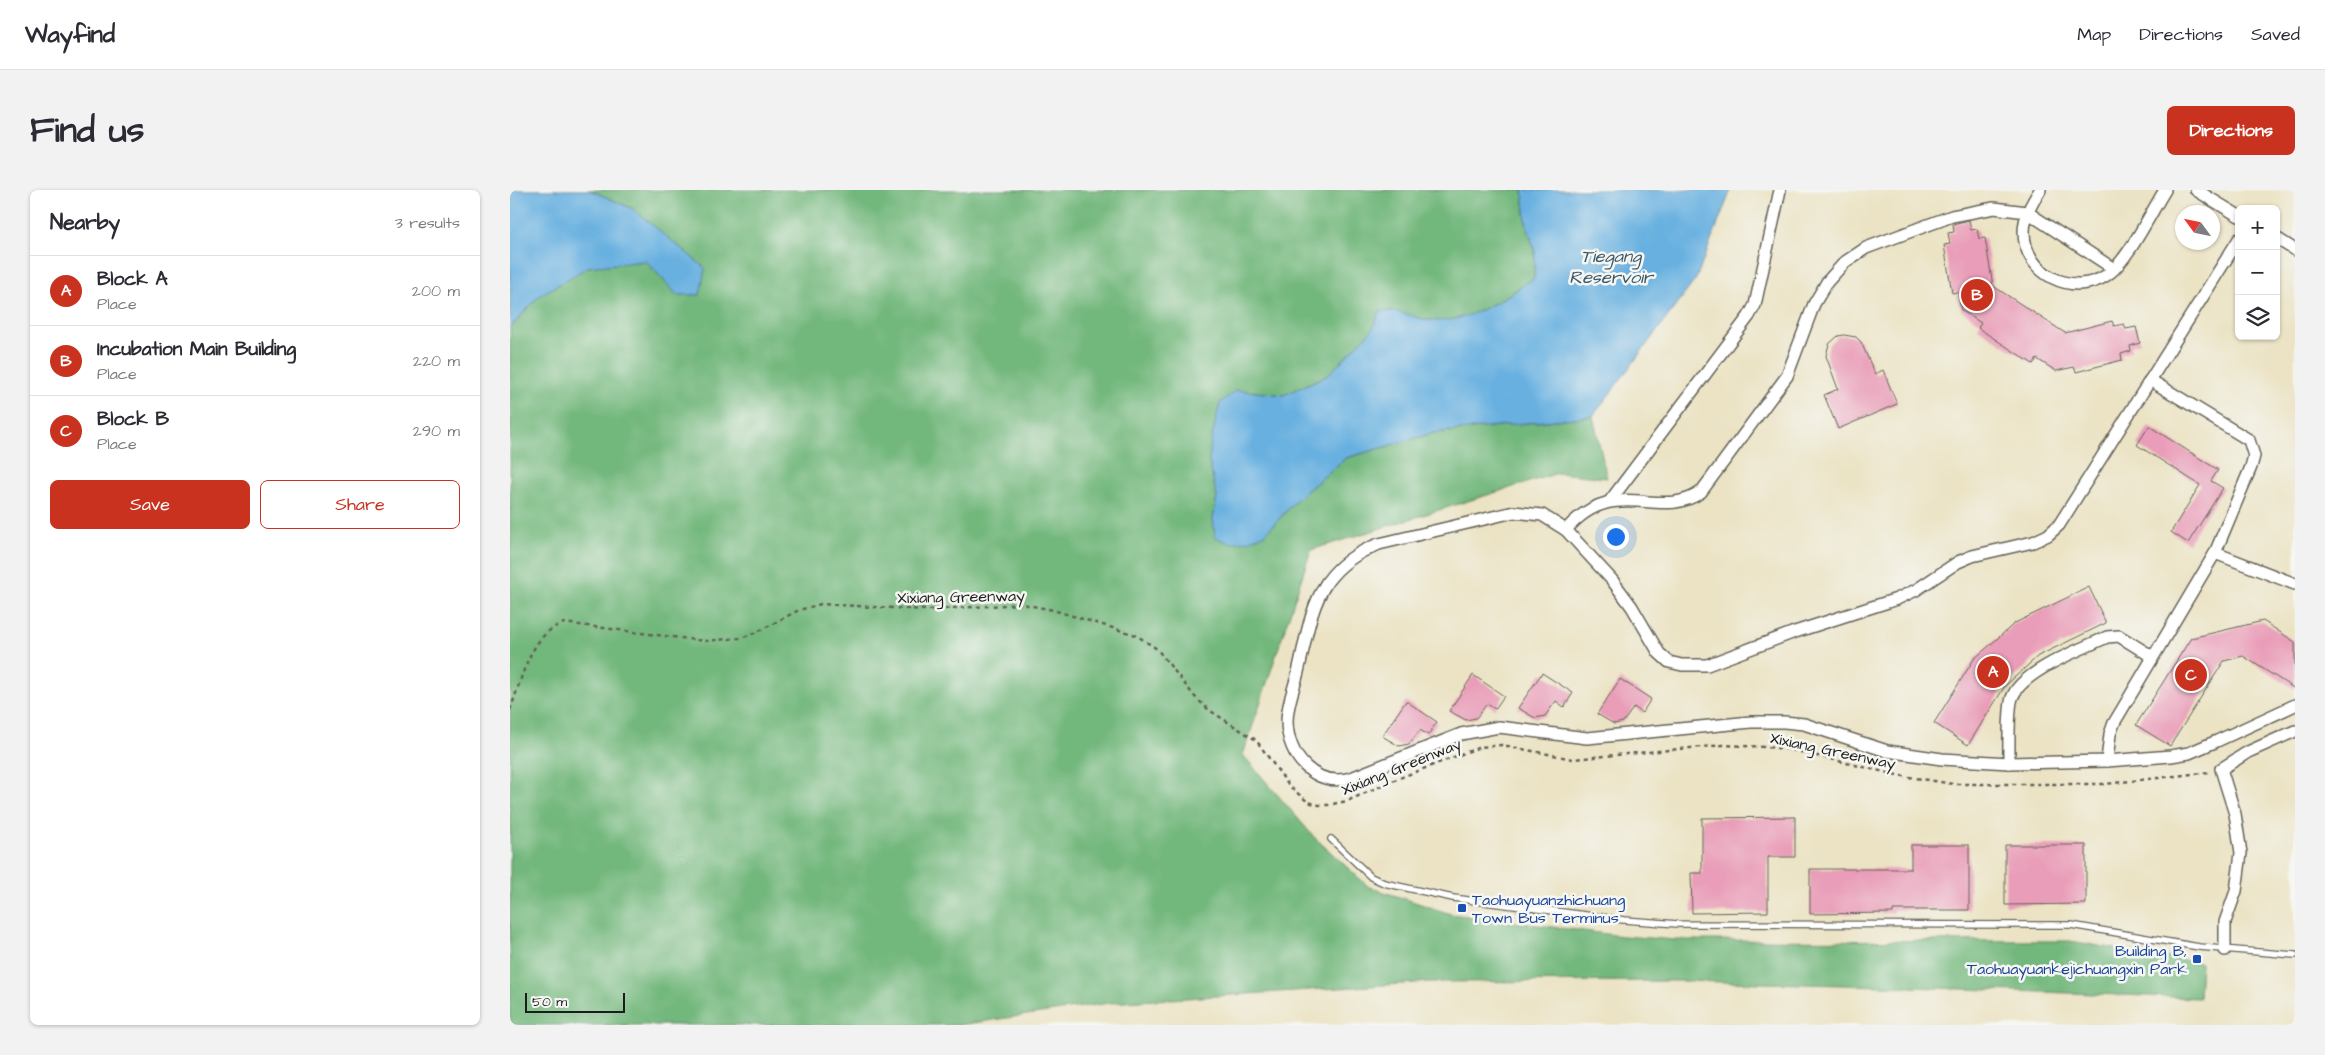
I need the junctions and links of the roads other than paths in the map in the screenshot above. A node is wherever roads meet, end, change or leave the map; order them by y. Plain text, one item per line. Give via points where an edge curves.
1 (1780, 190) edge
2 (2040, 190) edge
3 (2165, 190) edge
4 (2196, 190) edge
5 (2027, 212) junction
6 (2235, 214) edge
7 (2280, 241) edge
8 (2235, 245) edge
9 (2295, 250) edge
10 (2114, 269) junction
11 (2150, 380) junction
12 (1610, 502) junction
13 (1566, 530) junction
14 (2214, 552) junction
15 (2295, 584) edge
16 (2153, 657) junction
17 (2295, 705) edge
18 (2295, 731) edge
19 (2107, 761) junction
20 (2009, 763) junction
21 (1332, 839) dead end
22 (2225, 950) junction
23 (2295, 955) edge

1 - 12 street via 1755,305
2 - 5 street
3 - 10 street
4 - 6 street
5 - 10 street
5 - 10 street via 2024,233 2028,254 2049,277 2079,284 2099,280
5 - 12 street via 1994,208 1966,212 1878,242 1855,254 1835,272 1820,293 1787,376 1701,492 1680,502
7 - 9 street
8 - 11 street
11 - 13 street via 2059,525 2048,535 1972,556 1897,599 1707,665 1669,662 1659,653 1612,580
11 - 14 street via 2249,440 2253,447 2251,467
12 - 13 street via 1583,513
13 - 20 street via 1542,515 1514,512 1379,544 1346,562 1328,580 1316,602 1288,710 1289,737 1301,761 1318,776 1344,780 1461,734 1487,728 1587,738 1751,722 1784,722 1804,724 1887,751 1942,759
14 - 15 street
14 - 16 street
16 - 19 street via 2114,723
16 - 20 street via 2119,636 2107,637 2040,669 2018,687 2011,698
17 - 19 street via 2189,753
18 - 22 street via 2248,752 2221,769 2235,814 2240,853 2236,891 2225,922
19 - 20 street
21 - 22 lane via 1371,877 1384,883 1453,898 1624,920 1678,924 2071,925
22 - 23 lane

